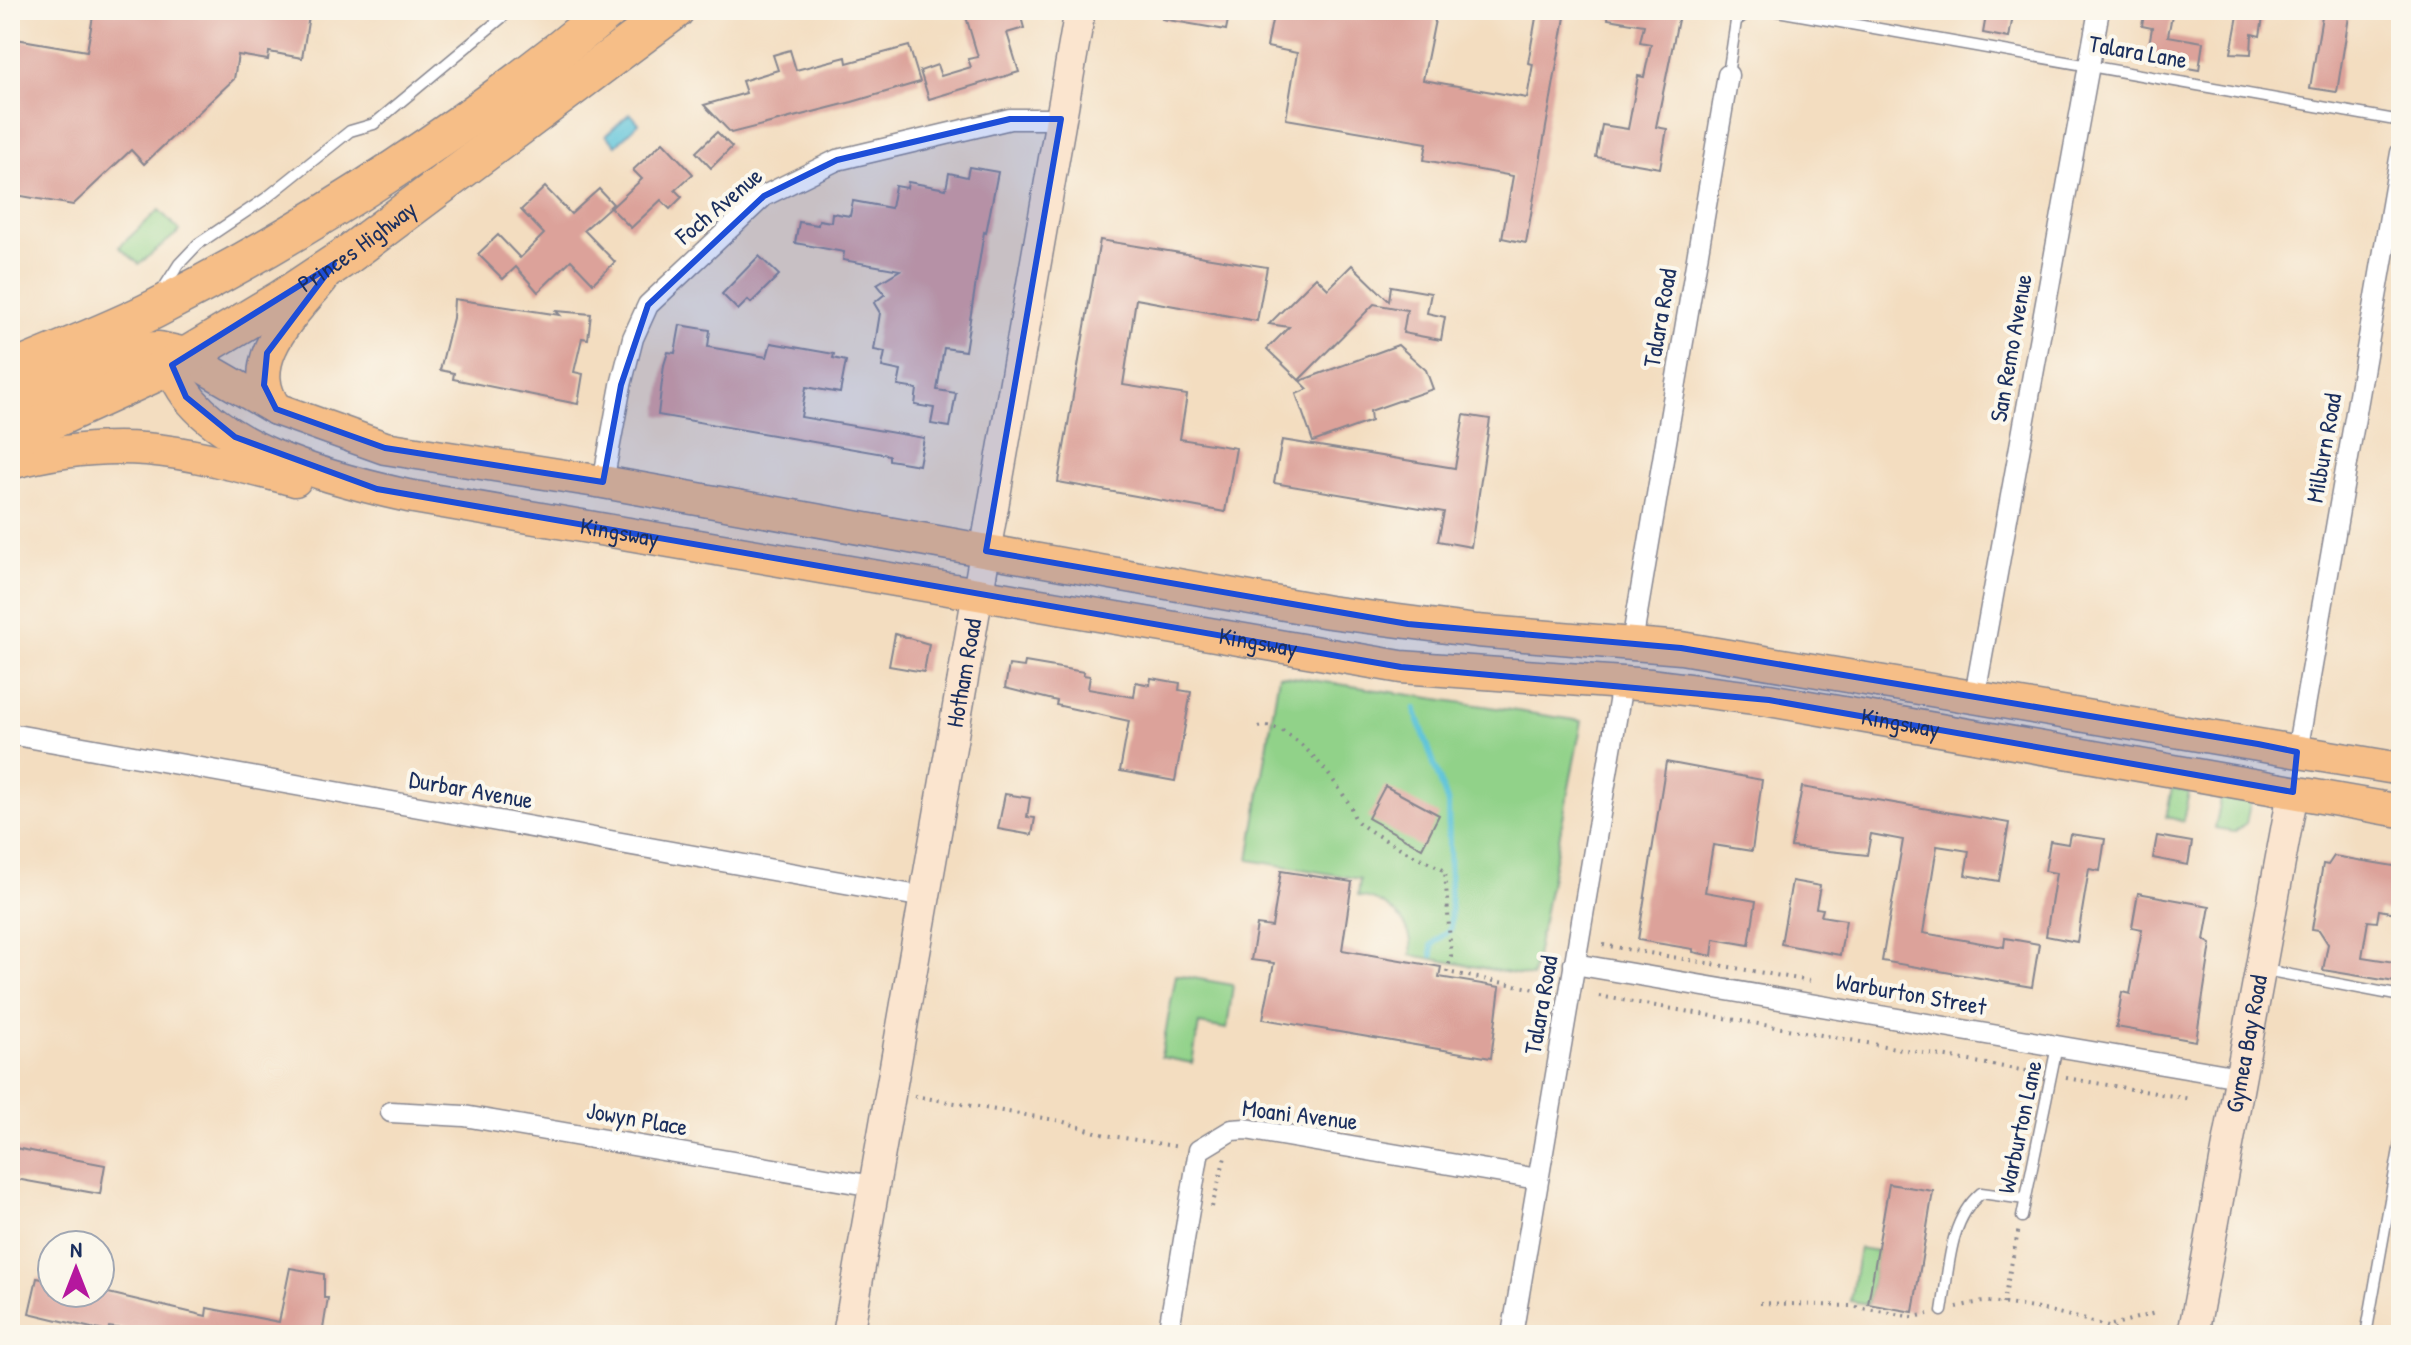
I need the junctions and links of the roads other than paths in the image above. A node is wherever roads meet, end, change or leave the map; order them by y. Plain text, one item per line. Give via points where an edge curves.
1 (511, 10) edge
2 (609, 10) edge
3 (675, 10) edge
4 (1080, 10) edge
5 (1751, 10) edge
6 (1772, 10) edge
7 (2099, 10) edge
8 (2088, 63) junction
9 (1728, 75) joint
10 (1061, 119) junction
11 (2401, 121) edge
12 (2401, 153) edge
13 (2396, 208) edge
14 (334, 264) junction
15 (211, 279) junction
16 (152, 311) junction
17 (176, 359) junction
18 (10, 372) edge
19 (10, 406) edge
20 (276, 409) junction
21 (10, 439) edge
22 (10, 463) edge
23 (603, 482) junction
24 (408, 496) junction
25 (986, 551) junction
26 (976, 594) junction
27 (1632, 643) junction
28 (1622, 684) junction
29 (1975, 695) junction
30 (10, 734) edge
31 (2297, 752) junction
32 (2401, 769) edge
33 (2293, 792) junction
34 (2401, 811) edge
35 (924, 897) junction
36 (1574, 964) junction
37 (2259, 969) junction
38 (2401, 996) edge
39 (2057, 1046) junction
40 (2239, 1077) junction
41 (391, 1112) dead end
42 (2401, 1138) edge
43 (1538, 1179) junction
44 (873, 1186) junction
45 (2025, 1199) junction
46 (2022, 1217) road end
47 (1942, 1311) road end
48 (848, 1335) edge
49 (1168, 1335) edge
50 (1512, 1335) edge
51 (2193, 1335) edge
52 (2366, 1335) edge

1 - 16 lane via 374,124 350,131 198,244 179,264
2 - 15 highway, Princes Highway via 398,165
3 - 14 highway, Princes Highway
4 - 10 street, Hotham Road
5 - 9 lane, Talara Road via 1736,21
6 - 8 lane, Talara Lane
7 - 8 street, San Remo Avenue
8 - 11 lane, Talara Lane
8 - 29 street, San Remo Avenue
9 - 27 street, Talara Road
10 - 23 street, Foch Avenue via 1010,119 837,160 764,196 648,305 623,374
10 - 25 street, Hotham Road
12 - 13 street, Milburn Road
13 - 31 street, Milburn Road
14 - 17 highway, Princes Highway
14 - 20 main road via 267,353 264,385
15 - 16 highway, Princes Highway
15 - 17 highway via 186,310
16 - 18 highway, Princes Highway
17 - 19 highway, Kingsway via 143,351 127,355
17 - 20 main road, Kingsway
17 - 21 highway, Princes Highway
17 - 24 main road, Kingsway via 186,397 235,437 298,464
20 - 23 main road, Kingsway via 385,448
22 - 24 main road via 86,447 140,446 336,490
23 - 25 main road, Kingsway
24 - 26 main road, Kingsway
25 - 26 street, Hotham Road
25 - 27 main road, Kingsway via 1392,621
26 - 28 main road, Kingsway via 1401,667
26 - 35 street, Hotham Road
27 - 29 main road, Kingsway
28 - 33 main road, Kingsway via 1769,700
28 - 36 street, Talara Road
29 - 31 main road, Kingsway
30 - 35 street, Durbar Avenue
31 - 32 main road, Kingsway
31 - 33 main road, Gymea Bay Road
33 - 34 main road, Kingsway
33 - 37 street, Gymea Bay Road
35 - 44 street, Hotham Road
36 - 39 street, Warburton Street
36 - 43 street, Talara Road
37 - 38 lane
37 - 40 street, Gymea Bay Road
39 - 40 street, Warburton Street
39 - 45 lane, Warburton Lane
40 - 51 street, Gymea Bay Road
41 - 44 street, Jowyn Place via 464,1116
42 - 52 lane
43 - 49 street, Moani Avenue via 1232,1130 1199,1150
43 - 50 street, Talara Road
44 - 48 street, Hotham Road
45 - 46 lane, Warburton Lane
45 - 47 lane via 1981,1193 1966,1206 1957,1225

